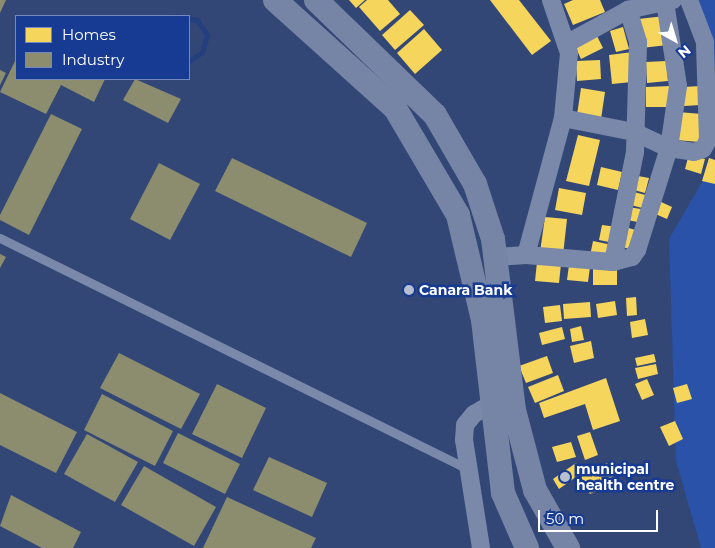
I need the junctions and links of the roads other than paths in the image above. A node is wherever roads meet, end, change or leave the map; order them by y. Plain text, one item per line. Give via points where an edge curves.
1 (275, 0) edge
2 (316, 0) edge
3 (551, 0) edge
4 (689, 0) edge
5 (658, 2) edge
6 (628, 10) junction
7 (566, 44) junction
8 (562, 118) junction
9 (634, 132) junction
10 (669, 148) junction
11 (0, 238) edge
12 (526, 255) junction
13 (496, 257) junction
14 (613, 262) junction
15 (491, 404) junction
16 (470, 470) junction
17 (481, 548) edge
18 (527, 548) edge
19 (568, 548) edge

1 - 15 street via 395,108 458,215 483,320
2 - 13 street via 417,96 444,128 475,184
3 - 7 street
4 - 10 street via 705,42 708,140 694,152
5 - 6 street
5 - 10 street via 678,86
6 - 7 street
6 - 9 street via 638,42
7 - 8 street via 568,87
8 - 9 street
8 - 12 street
9 - 10 street
9 - 14 street
10 - 14 street via 637,250 632,257
11 - 16 lane
12 - 13 street
12 - 14 street
13 - 19 street via 514,410 535,490
15 - 16 street via 465,425
15 - 18 street via 503,493
16 - 17 street

